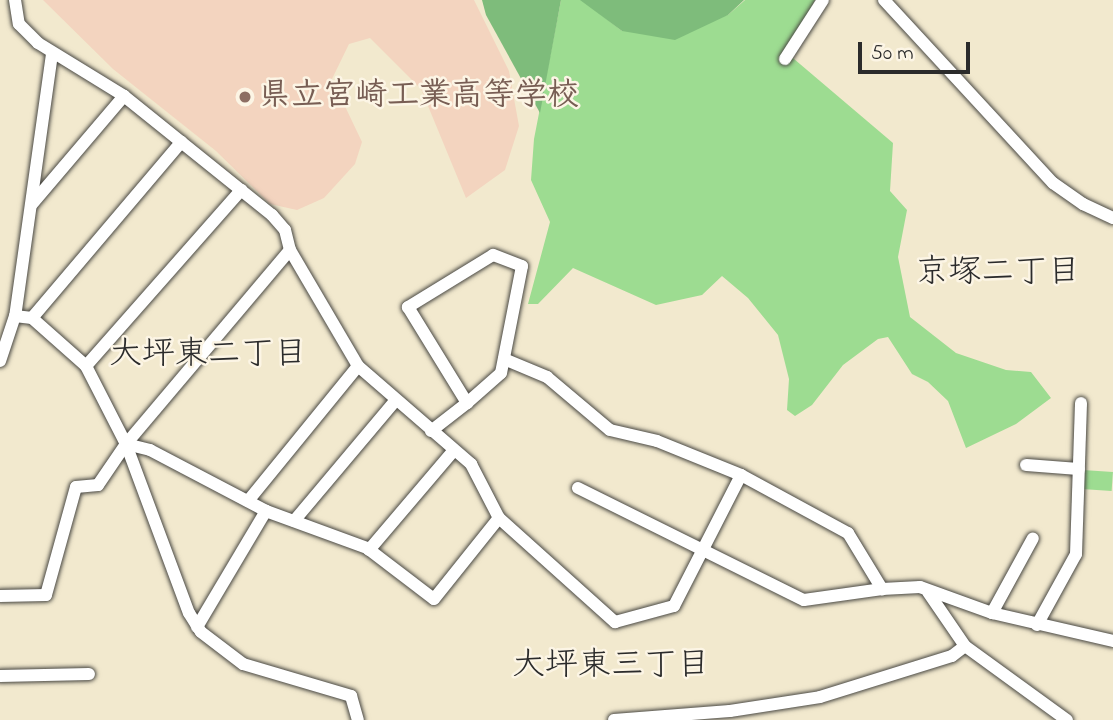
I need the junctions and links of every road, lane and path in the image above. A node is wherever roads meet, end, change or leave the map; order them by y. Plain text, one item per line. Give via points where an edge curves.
1 (15, 0) edge
2 (823, 0) edge
3 (884, 0) edge
4 (52, 54) junction
5 (785, 59) dead end
6 (124, 96) junction
7 (181, 142) junction
8 (241, 190) junction
9 (31, 204) junction
10 (1113, 218) edge
11 (290, 250) junction
12 (15, 316) junction
13 (32, 318) junction
14 (504, 359) junction
15 (0, 360) edge
16 (86, 366) junction
17 (358, 366) junction
18 (395, 401) junction
19 (467, 403) junction
20 (1082, 403) dead end
21 (431, 431) junction
22 (126, 444) junction
23 (454, 450) junction
24 (1026, 465) dead end
25 (1079, 469) junction
26 (741, 475) junction
27 (578, 488) dead end
28 (248, 501) junction
29 (265, 510) junction
30 (499, 518) junction
31 (294, 521) junction
32 (1033, 538) dead end
33 (701, 549) junction
34 (369, 551) junction
35 (882, 589) junction
36 (928, 592) junction
37 (0, 596) edge
38 (992, 614) junction
39 (1037, 625) junction
40 (198, 627) junction
41 (1113, 641) edge
42 (965, 646) junction
43 (89, 674) dead end
44 (0, 676) edge
45 (731, 715) edge
46 (358, 720) edge
47 (614, 720) edge
48 (1067, 720) edge

1 - 4 street via 19,24
2 - 5 street
3 - 10 street via 1053,183
4 - 6 street
4 - 9 street
6 - 7 street
6 - 9 street
7 - 8 street
7 - 13 street
8 - 11 street via 285,230
8 - 16 street
9 - 12 street
11 - 17 street
11 - 22 street
12 - 13 street
12 - 15 street
13 - 16 street
14 - 19 street via 501,373
14 - 19 street via 522,266 493,255 408,307
14 - 26 street via 547,377 610,430 657,441
16 - 22 street
17 - 18 street
17 - 28 street
18 - 21 street
18 - 31 street
19 - 21 street
20 - 25 street
21 - 23 street
22 - 28 street via 150,450
22 - 37 street via 98,485 76,487 71,495 46,595
22 - 40 street
23 - 30 street via 471,464
23 - 34 street
24 - 25 street
25 - 39 street via 1076,554
26 - 33 street
26 - 35 street via 848,533
27 - 33 street
28 - 29 street
29 - 31 street
29 - 40 street
30 - 33 street via 615,621 674,606
30 - 34 street via 434,599
31 - 34 street
32 - 38 street
33 - 35 street via 804,600
35 - 36 street via 920,587
36 - 38 street
36 - 42 street
38 - 39 street
39 - 41 street
40 - 46 street via 218,649 243,664 351,696
42 - 45 street via 952,656 860,687
42 - 48 street
43 - 44 street
45 - 47 street

